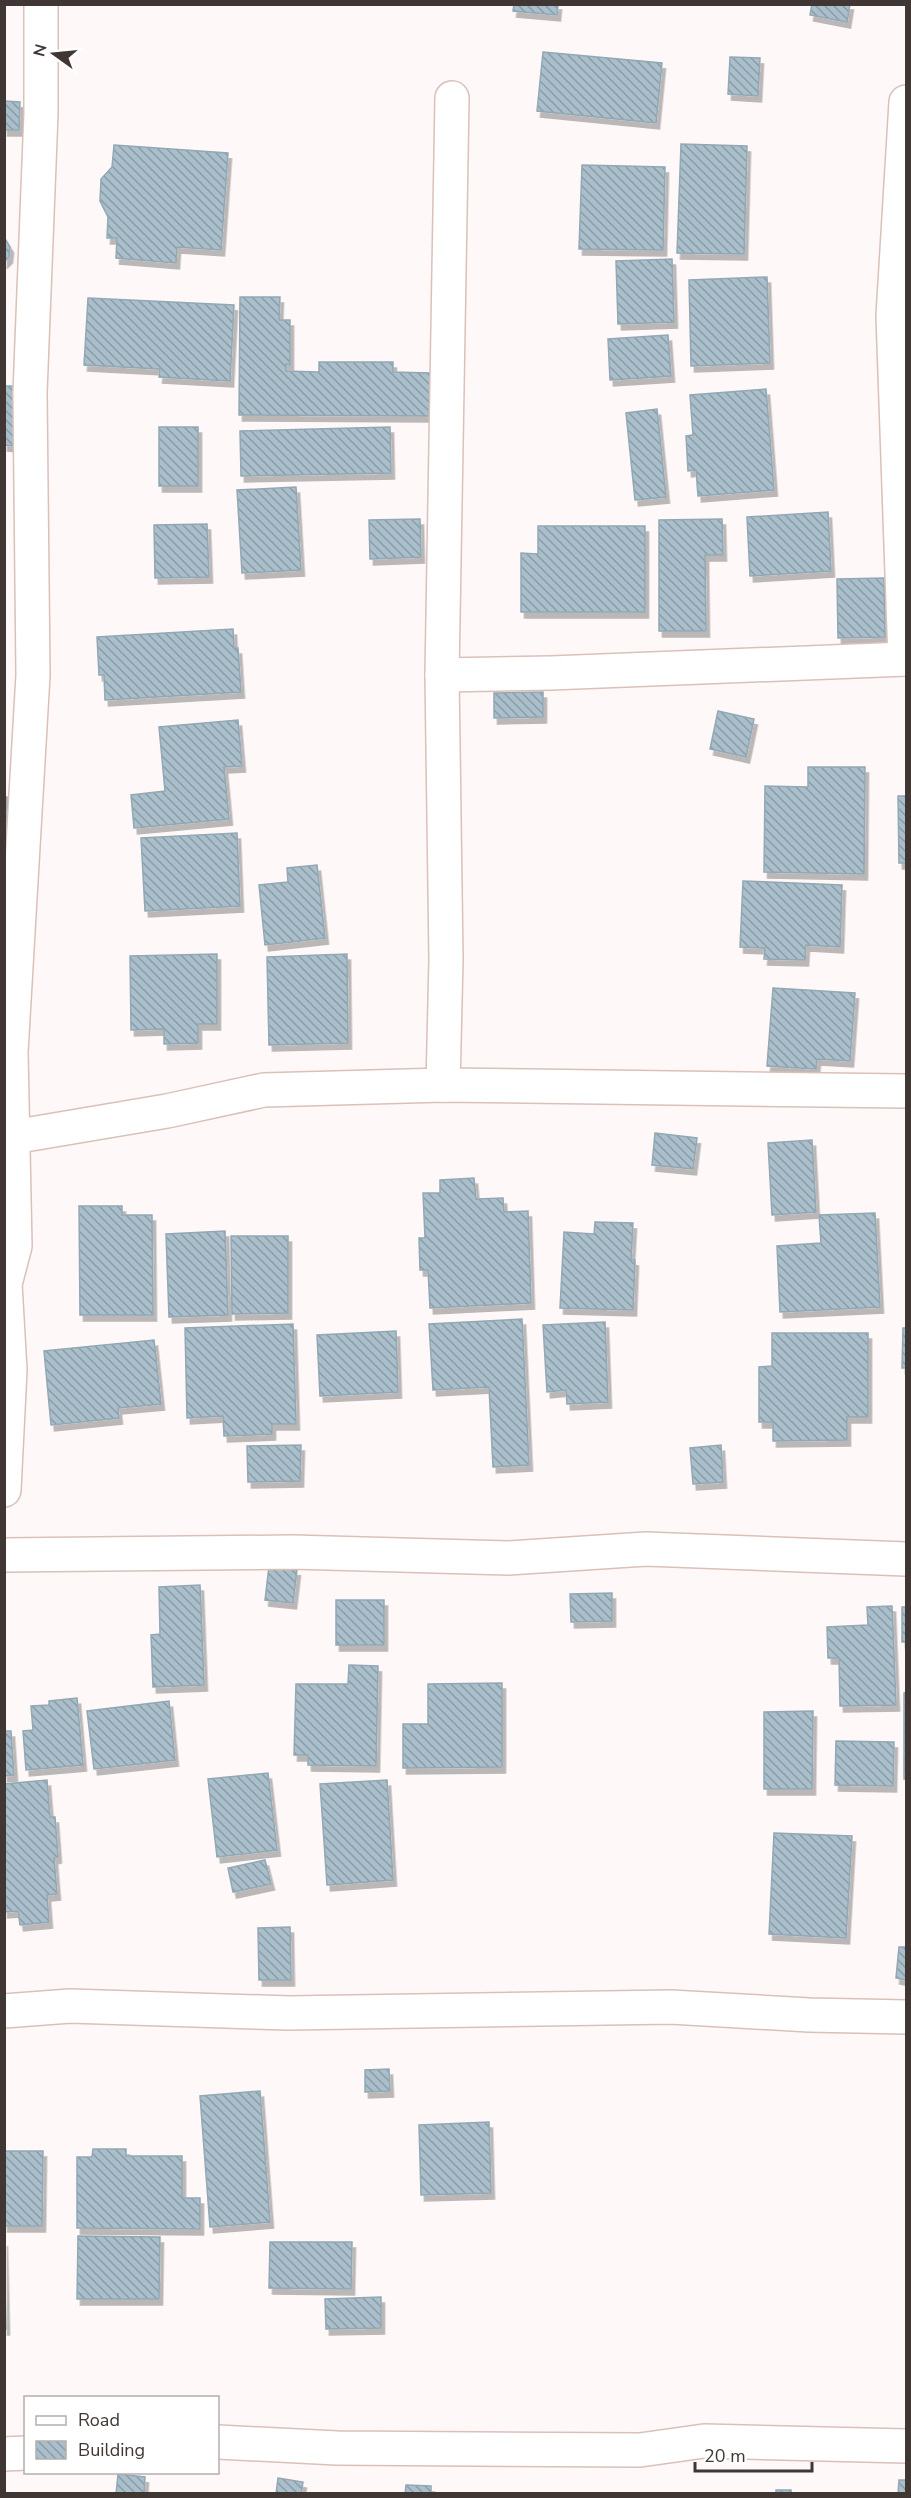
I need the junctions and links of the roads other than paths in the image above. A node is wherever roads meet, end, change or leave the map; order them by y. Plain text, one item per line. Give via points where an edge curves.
1 (41, 4) edge
2 (452, 98) dead end
3 (906, 102) edge
4 (906, 659) edge
5 (442, 675) junction
6 (443, 1085) junction
7 (906, 1091) edge
8 (13, 1137) junction
9 (4, 1490) edge
10 (4, 1555) edge
11 (906, 1559) edge
12 (4, 2011) edge
13 (906, 2017) edge
14 (219, 2442) edge
15 (906, 2446) edge
16 (24, 2453) edge
17 (4, 2454) edge

1 - 8 street via 42,113 30,393 33,675 10,1052
2 - 5 street
3 - 4 street via 893,316
4 - 5 street
5 - 6 street via 446,960
6 - 7 street
6 - 8 street via 264,1090
8 - 9 street via 15,1246 5,1284 10,1370
10 - 11 street via 292,1552 508,1558 646,1549
12 - 13 street via 70,2006 289,2013 671,2007
14 - 15 street via 442,2449 640,2450 704,2440
16 - 17 street

